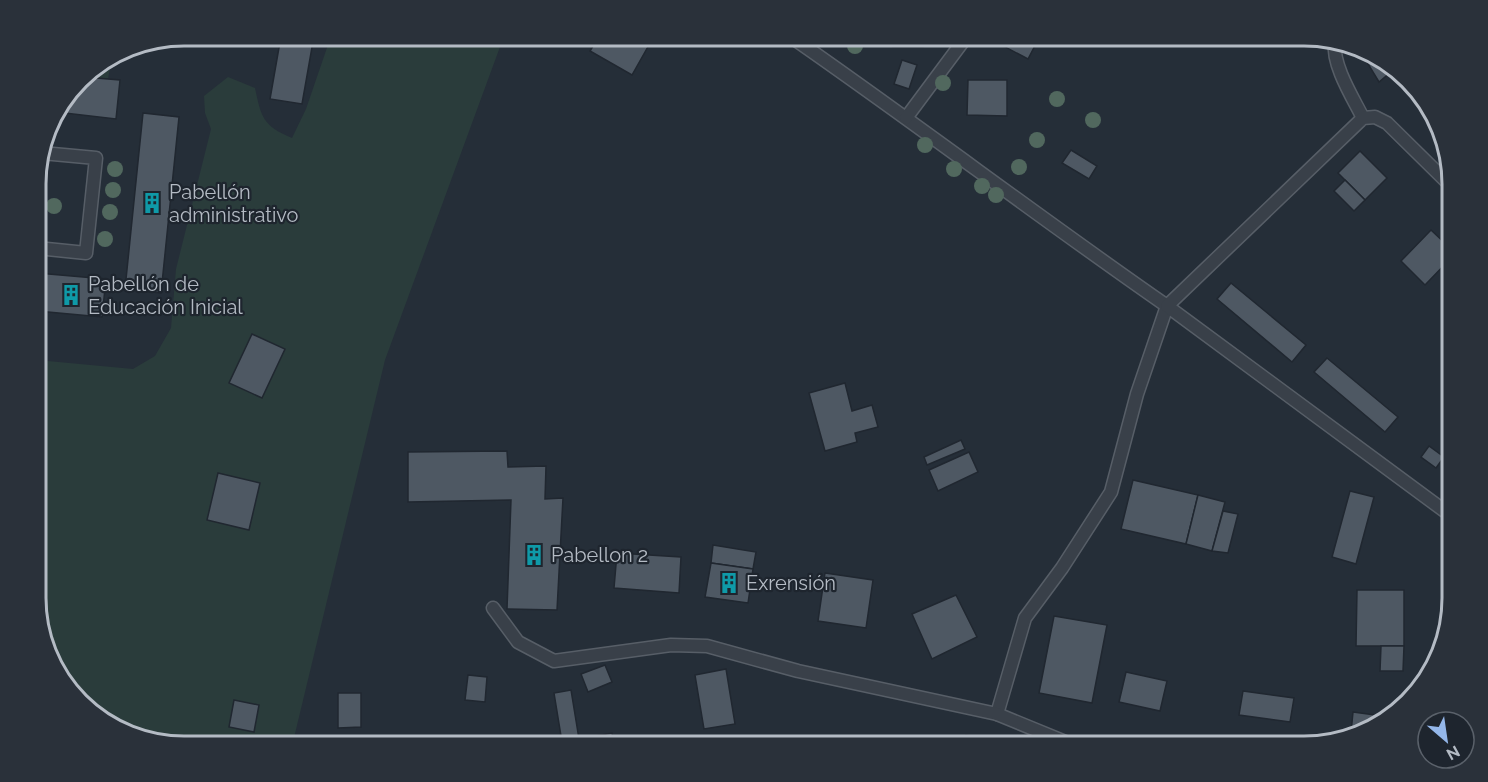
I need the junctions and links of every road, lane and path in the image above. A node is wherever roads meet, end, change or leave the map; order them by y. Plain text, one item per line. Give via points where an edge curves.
1 (805, 46) edge
2 (959, 46) edge
3 (1334, 50) edge
4 (906, 118) junction
5 (1363, 118) junction
6 (50, 154) edge
7 (1441, 176) edge
8 (47, 249) edge
9 (1167, 306) junction
10 (1442, 509) edge
11 (493, 608) dead end
12 (997, 714) junction
13 (1049, 735) edge

1 - 4 lane
2 - 4 lane
3 - 5 lane
4 - 9 lane
5 - 7 lane via 1375,117 1387,123
5 - 9 lane
6 - 8 lane via 96,158 86,253
9 - 10 lane
9 - 12 lane via 1137,394 1111,492 1025,618
11 - 12 lane via 518,642 554,661 671,645 707,646 798,671
12 - 13 lane

